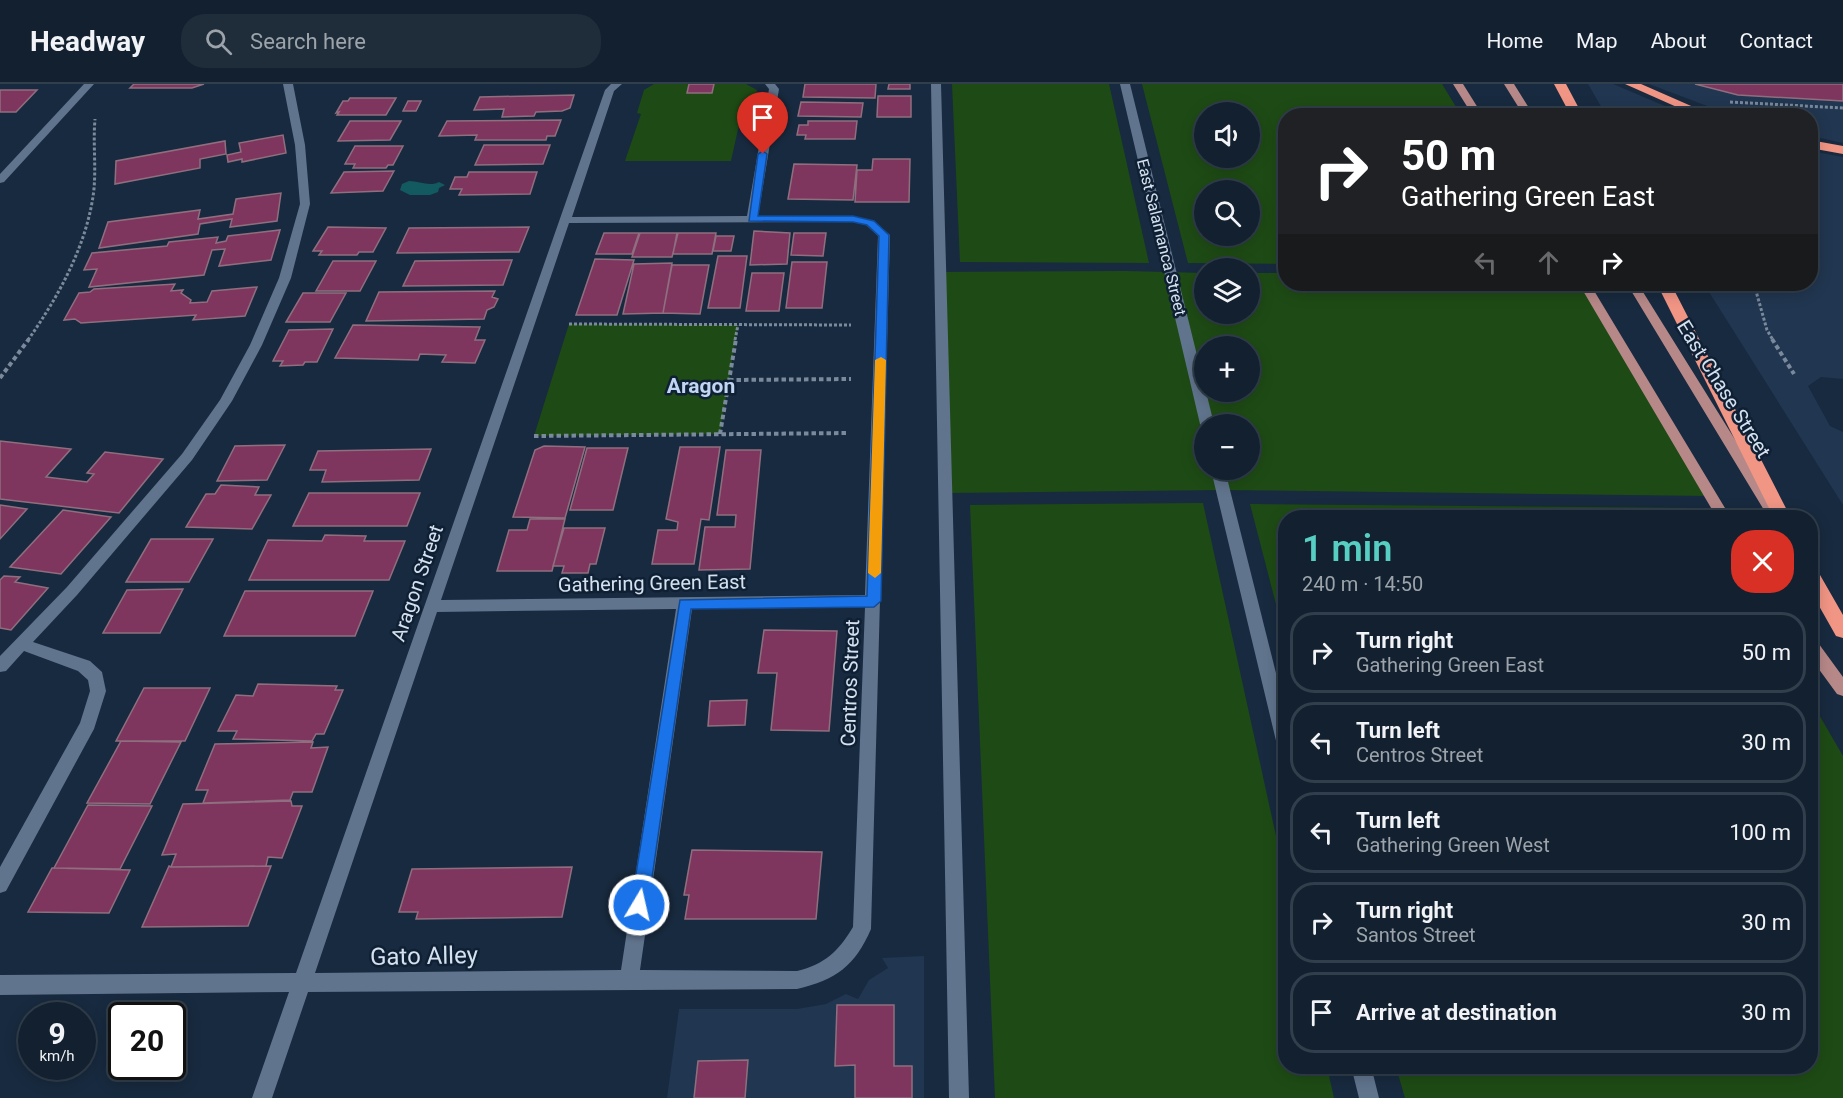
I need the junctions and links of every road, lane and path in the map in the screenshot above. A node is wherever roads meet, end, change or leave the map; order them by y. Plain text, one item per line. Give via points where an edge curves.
1 (89, 84) edge
2 (617, 84) edge
3 (770, 84) edge
4 (936, 84) edge
5 (1125, 84) edge
6 (1458, 84) edge
7 (1509, 84) edge
8 (1560, 84) edge
9 (1631, 84) edge
10 (291, 85) edge
11 (1722, 103) dead end
12 (1473, 108) edge
13 (1524, 108) edge
14 (1573, 108) edge
15 (1689, 108) edge
16 (1843, 108) edge
17 (96, 112) dead end
18 (1818, 145) edge
19 (1843, 150) edge
20 (0, 180) edge
21 (752, 219) junction
22 (564, 220) junction
23 (1588, 291) edge
24 (1636, 291) edge
25 (1668, 291) edge
26 (1756, 291) edge
27 (569, 324) dead end
28 (738, 325) junction
29 (852, 325) dead end
30 (1794, 374) dead end
31 (0, 378) edge
32 (860, 379) dead end
33 (729, 380) junction
34 (1205, 414) edge
35 (858, 433) dead end
36 (720, 434) junction
37 (534, 435) dead end
38 (1220, 480) edge
39 (1719, 510) edge
40 (1771, 510) edge
41 (1778, 510) edge
42 (1818, 587) edge
43 (874, 601) junction
44 (685, 603) junction
45 (431, 606) junction
46 (1843, 632) edge
47 (21, 644) junction
48 (1818, 655) edge
49 (0, 666) edge
50 (1843, 689) edge
51 (1278, 716) edge
52 (0, 885) edge
53 (843, 961) joint
54 (629, 979) junction
55 (302, 983) junction
56 (0, 985) edge
57 (1363, 1074) edge
58 (262, 1098) edge
59 (959, 1098) edge
60 (1369, 1098) edge

1 - 20 street
2 - 22 street, Aragon Street via 610,90
3 - 21 street via 774,89
4 - 59 street
5 - 34 street, East Salamanca Street
6 - 12 main road
7 - 13 main road
8 - 14 highway
9 - 15 highway
10 - 47 street via 305,204 285,278 256,345 226,401 187,458
11 - 16 path
17 - 31 path via 95,180 76,258 29,340
18 - 19 highway
21 - 22 street
21 - 43 street, Centros Street via 853,219 875,226 884,235
22 - 45 street, Aragon Street
23 - 39 main road
24 - 40 main road, East Chase Street
25 - 41 highway
26 - 30 path via 1767,330
27 - 28 path
28 - 29 path
28 - 33 path
32 - 33 path
33 - 36 path
35 - 36 path
36 - 37 path
38 - 51 street
42 - 46 highway
43 - 44 street, Gathering Green East
43 - 53 street, Centros Street via 862,930
44 - 45 street, Gathering Green East
44 - 54 street
45 - 55 street, Aragon Street
47 - 49 street
47 - 52 street via 84,666 96,677 98,691 88,724
48 - 50 main road
53 - 54 street, Gato Alley via 819,976 797,980
54 - 55 street, Gato Alley
55 - 56 street, Gato Alley
55 - 58 street, Aragon Street
57 - 60 street

